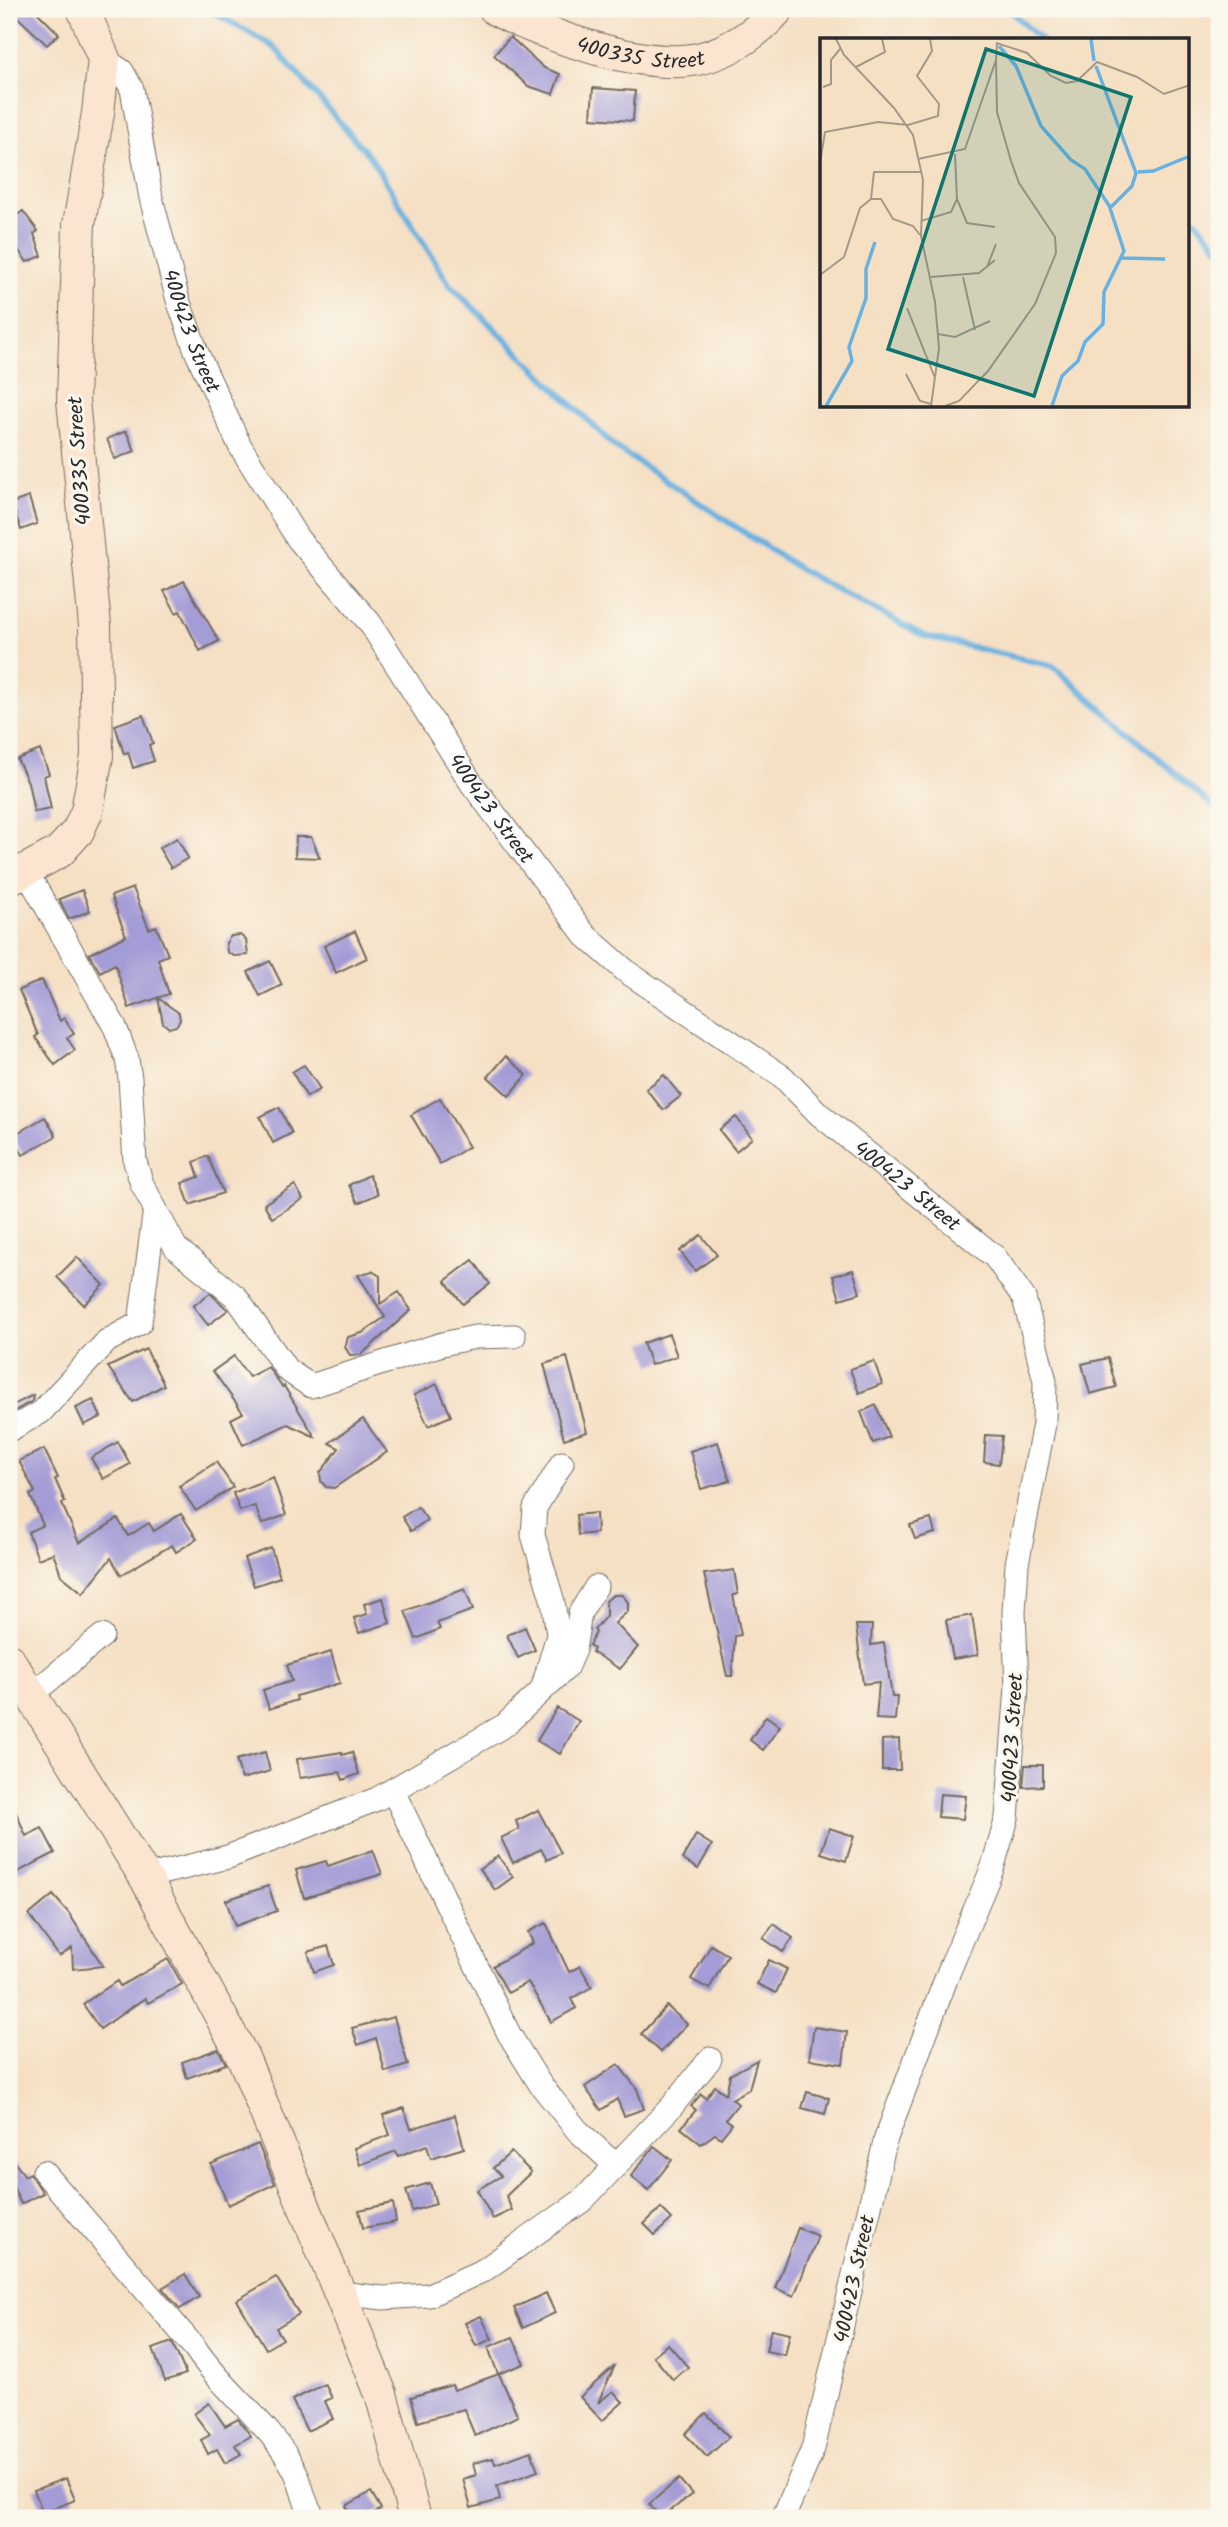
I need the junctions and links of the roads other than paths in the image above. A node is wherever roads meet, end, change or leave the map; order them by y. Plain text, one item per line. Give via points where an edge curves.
1 (83, 9) edge
2 (495, 9) edge
3 (778, 9) edge
4 (104, 59) junction
5 (18, 875) edge
6 (155, 1208) junction
7 (514, 1336) dead end
8 (9, 1430) edge
9 (562, 1463) dead end
10 (596, 1587) dead end
11 (102, 1636) dead end
12 (9, 1660) edge
13 (542, 1693) junction
14 (30, 1696) junction
15 (393, 1791) junction
16 (145, 1877) junction
17 (710, 2059) dead end
18 (616, 2166) junction
19 (44, 2172) dead end
20 (340, 2293) junction
21 (315, 2518) edge
22 (415, 2518) edge
23 (783, 2518) edge

1 - 4 street, 400335 Street
2 - 3 street, 400335 Street via 561,38 610,53 673,60 700,58 730,47 756,31
4 - 5 street, 400335 Street via 79,224 73,400 95,626 97,756 88,810 78,831 59,852
4 - 23 street, 400423 Street via 122,71 132,89 151,198 178,300 197,354 240,446 298,540 370,623 472,785 585,935 627,972 783,1077 819,1114 995,1257 1024,1298 1045,1381 1044,1424 1017,1564 1017,1700 1007,1818 992,1869 886,2138 813,2449
5 - 6 street via 94,985 127,1059 135,1162
6 - 7 street via 176,1248 236,1297 287,1370 311,1386 442,1344
6 - 8 street via 140,1324 107,1341 41,1412
9 - 13 street via 535,1508 533,1535 558,1634
10 - 13 street via 580,1613 566,1668
11 - 14 street
12 - 14 street
13 - 15 street via 505,1725
14 - 16 street
15 - 16 street via 228,1857
15 - 18 street via 509,2034 540,2084
16 - 20 street via 243,2057
17 - 18 street
18 - 20 street via 583,2200 531,2239 450,2287 407,2298
19 - 21 street via 195,2348 214,2378 262,2425 294,2469
20 - 22 street via 381,2394

